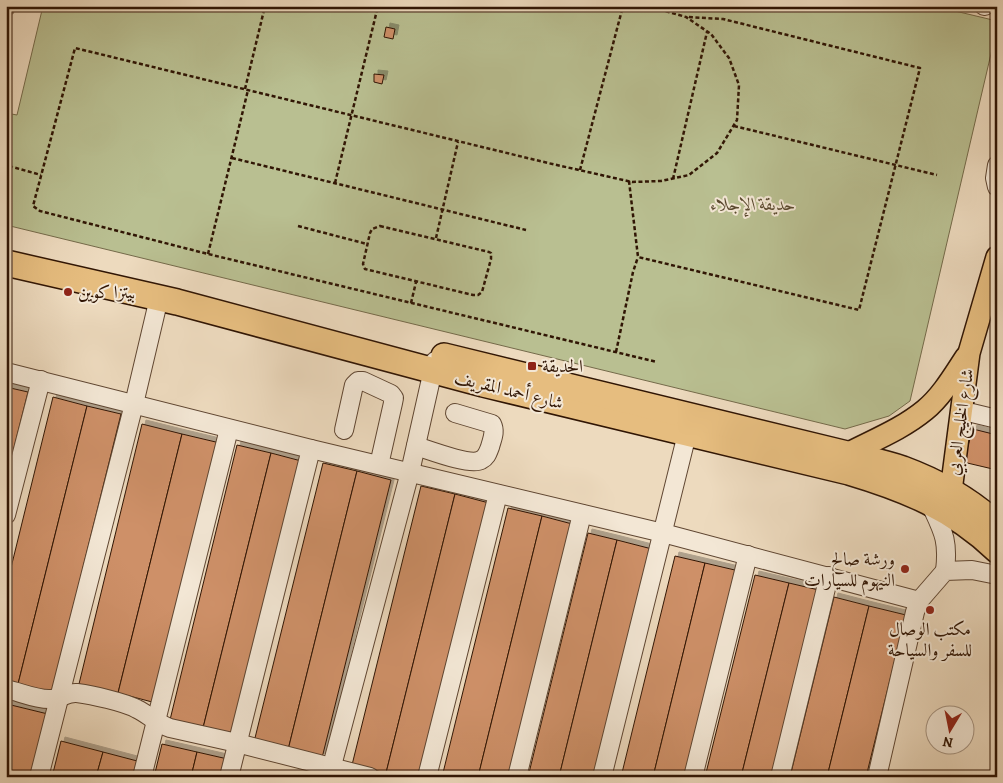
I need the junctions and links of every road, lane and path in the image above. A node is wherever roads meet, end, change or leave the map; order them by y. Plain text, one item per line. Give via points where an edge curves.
1 (265, 6) edge
2 (378, 6) edge
3 (623, 6) edge
4 (647, 6) edge
5 (686, 17) junction
6 (707, 31) junction
7 (246, 90) junction
8 (351, 115) junction
9 (734, 126) junction
10 (458, 142) junction
11 (232, 158) junction
12 (896, 165) junction
13 (997, 165) edge
14 (9, 166) dead end
15 (580, 170) junction
16 (41, 175) junction
17 (937, 175) dead end
18 (673, 178) junction
19 (629, 181) junction
20 (335, 183) junction
21 (997, 187) edge
22 (442, 210) junction
23 (298, 226) dead end
24 (526, 230) dead end
25 (436, 238) junction
26 (367, 244) junction
27 (6, 248) edge
28 (208, 254) junction
29 (638, 257) junction
30 (997, 257) edge
31 (6, 263) edge
32 (416, 282) junction
33 (159, 298) junction
34 (411, 302) junction
35 (616, 352) junction
36 (969, 353) junction
37 (657, 362) dead end
38 (435, 363) junction
39 (6, 372) edge
40 (41, 380) junction
41 (134, 404) junction
42 (455, 413) dead end
43 (972, 413) dead end
44 (997, 419) edge
45 (230, 428) junction
46 (344, 430) dead end
47 (687, 434) junction
48 (416, 446) junction
49 (311, 449) junction
50 (847, 454) junction
51 (379, 464) junction
52 (410, 472) junction
53 (498, 494) junction
54 (940, 496) junction
55 (582, 514) junction
56 (6, 515) edge
57 (997, 524) edge
58 (663, 534) junction
59 (997, 550) edge
60 (748, 555) junction
61 (945, 571) junction
62 (997, 575) edge
63 (829, 576) junction
64 (919, 600) junction
65 (6, 689) edge
66 (59, 698) junction
67 (156, 721) junction
68 (237, 743) junction
69 (331, 772) edge
70 (39, 777) edge
71 (142, 777) edge
72 (229, 777) edge
73 (369, 777) edge
74 (427, 777) edge
75 (517, 777) edge
76 (602, 777) edge
77 (693, 777) edge
78 (780, 777) edge
79 (877, 777) edge

1 - 7 path
2 - 8 path
3 - 15 path
4 - 5 path
5 - 6 path
5 - 12 path via 723,18 920,68
6 - 9 path via 729,58 740,85
6 - 18 path
7 - 8 path
7 - 11 path
7 - 16 path via 74,48
8 - 10 path
8 - 20 path
9 - 12 path
9 - 18 path via 717,153 689,175
10 - 15 path
10 - 22 path
11 - 20 path
11 - 28 path
12 - 17 path
12 - 29 path via 858,310
13 - 21 street
14 - 16 path
15 - 19 path
16 - 28 path via 33,206 40,211
18 - 19 path
19 - 29 path
20 - 22 path
22 - 24 path
22 - 25 path
23 - 26 path
25 - 26 path via 380,226 372,229
25 - 32 path via 491,253 482,292 473,295
26 - 32 path via 362,264 365,269
27 - 38 highway, شارع أحمد المقريف
28 - 34 path
29 - 35 path
30 - 36 main road, شارع الخليج العربي
31 - 33 highway, شارع أحمد المقريف
32 - 34 path
33 - 38 highway, شارع أحمد المقريف
33 - 41 street
34 - 35 path
35 - 37 path
36 - 50 main road, شارع الخليج العربي via 926,409 900,428
36 - 54 main road, شارع الخليج العربي
38 - 47 highway, شارع أحمد المقريف
38 - 48 street
38 - 50 highway, شارع أحمد المقريف
39 - 40 street
40 - 41 street
40 - 56 street
41 - 45 street
41 - 66 street
42 - 48 street via 492,424 494,435 482,460 471,462
43 - 44 street
45 - 49 street
45 - 67 street
46 - 51 street via 354,386 358,382 363,381 391,394 394,398
47 - 54 highway, شارع أحمد المقريف
47 - 58 street
48 - 52 street
49 - 51 street
49 - 68 street
50 - 54 highway, شارع أحمد المقريف via 904,470
51 - 52 street
52 - 53 street
52 - 69 street
53 - 55 street
53 - 74 street
54 - 57 highway, شارع أحمد المقريف via 980,509
54 - 59 highway, شارع أحمد المقريف
54 - 61 street via 947,546
55 - 58 street
55 - 75 street
58 - 60 street
58 - 76 street
60 - 63 street
60 - 77 street
61 - 62 street via 972,570
61 - 64 street
63 - 64 street
63 - 78 street
64 - 79 street
65 - 66 street via 44,699
66 - 67 street via 77,693 120,703 136,708
66 - 70 street
67 - 68 street via 170,728
67 - 71 street
68 - 69 street
68 - 72 street
69 - 73 street

